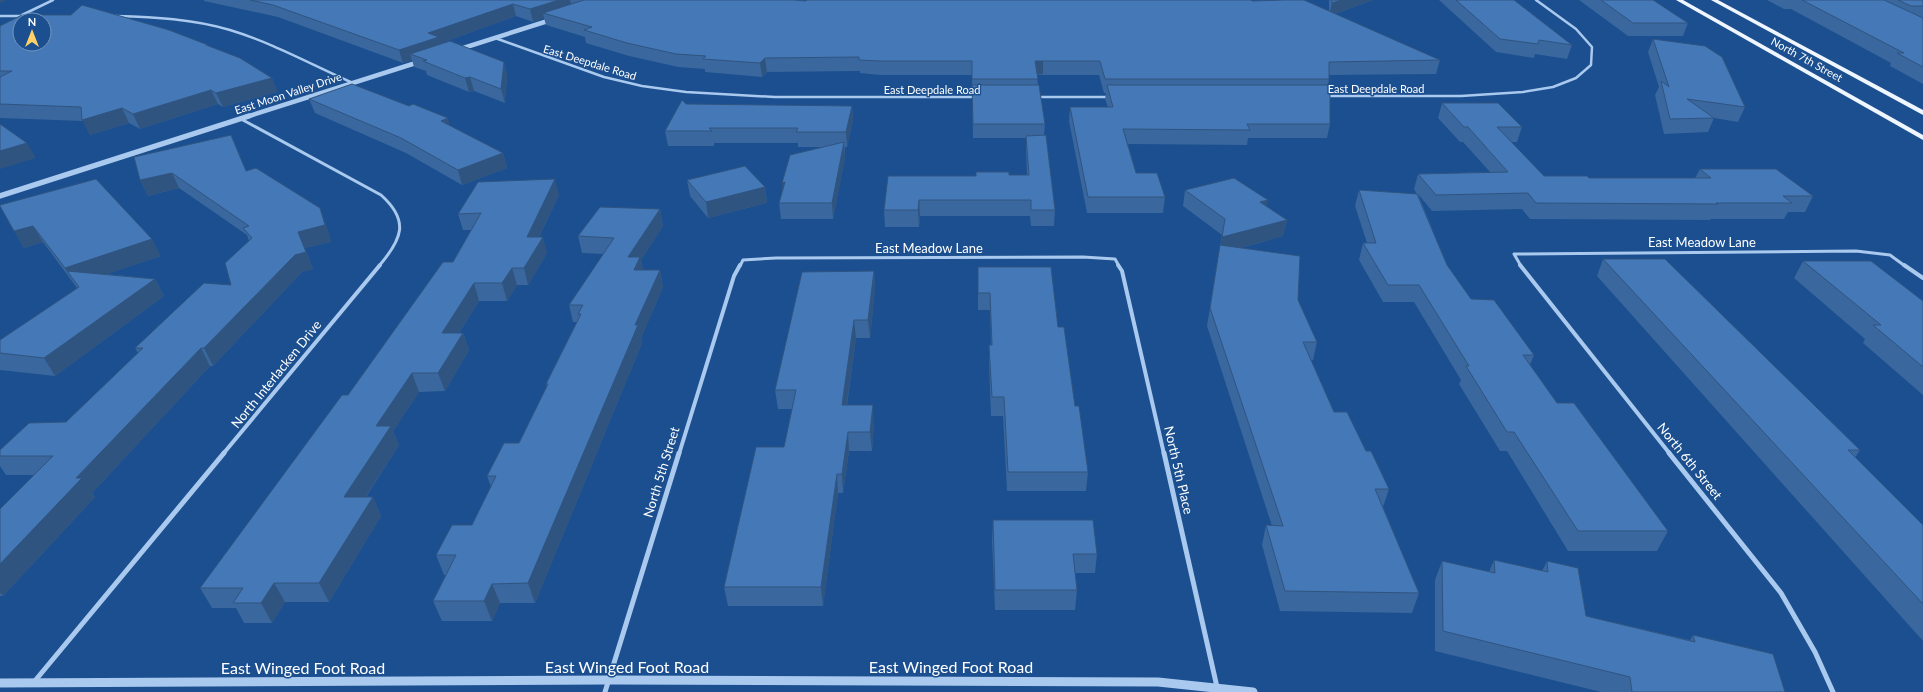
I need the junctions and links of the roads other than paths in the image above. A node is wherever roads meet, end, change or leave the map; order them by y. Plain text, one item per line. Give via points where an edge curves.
1 (52, 0) edge
2 (1536, 0) edge
3 (1679, 0) edge
4 (1714, 0) edge
5 (28, 12) edge
6 (0, 16) edge
7 (12, 16) edge
8 (116, 16) edge
9 (561, 17) edge
10 (494, 38) junction
11 (450, 52) edge
12 (428, 59) edge
13 (354, 83) junction
14 (1115, 96) edge
15 (1323, 96) edge
16 (979, 97) edge
17 (1035, 97) edge
18 (1923, 113) edge
19 (241, 119) junction
20 (1923, 138) edge
21 (0, 196) edge
22 (1514, 254) joint
23 (1115, 259) joint
24 (743, 260) joint
25 (1923, 278) edge
26 (609, 680) junction
27 (32, 683) junction
28 (0, 684) edge
29 (1217, 687) junction
30 (605, 692) edge
31 (1253, 692) edge
32 (1833, 692) edge

1 - 5 street
2 - 15 street, East Deepdale Road via 1576,30 1592,46 1593,58 1588,70 1574,80 1518,94
3 - 20 main road, North 7th Street
4 - 18 main road, North 7th Street
6 - 7 street
8 - 13 street via 165,18 229,30 261,41
9 - 10 street
10 - 11 street
10 - 16 street, East Deepdale Road via 604,77 684,92 771,97
12 - 13 street, East Moon Valley Drive
13 - 19 street, East Moon Valley Drive
14 - 17 street
19 - 21 street, East Moon Valley Drive
19 - 27 street, North Interlacken Drive via 381,195 393,205 400,216 399,240
22 - 25 street, East Meadow Lane via 1856,251 1890,255
22 - 32 street, North 6th Street via 1524,271 1781,593 1815,652
23 - 24 street, East Meadow Lane via 1083,257
23 - 29 street, North 5th Place via 1122,271
24 - 26 street, North 5th Street via 734,276
26 - 27 street, East Winged Foot Road
26 - 29 street, East Winged Foot Road via 1158,682
26 - 30 street, North 5th Street
27 - 28 street, East Winged Foot Road
29 - 31 street, East Winged Foot Road

